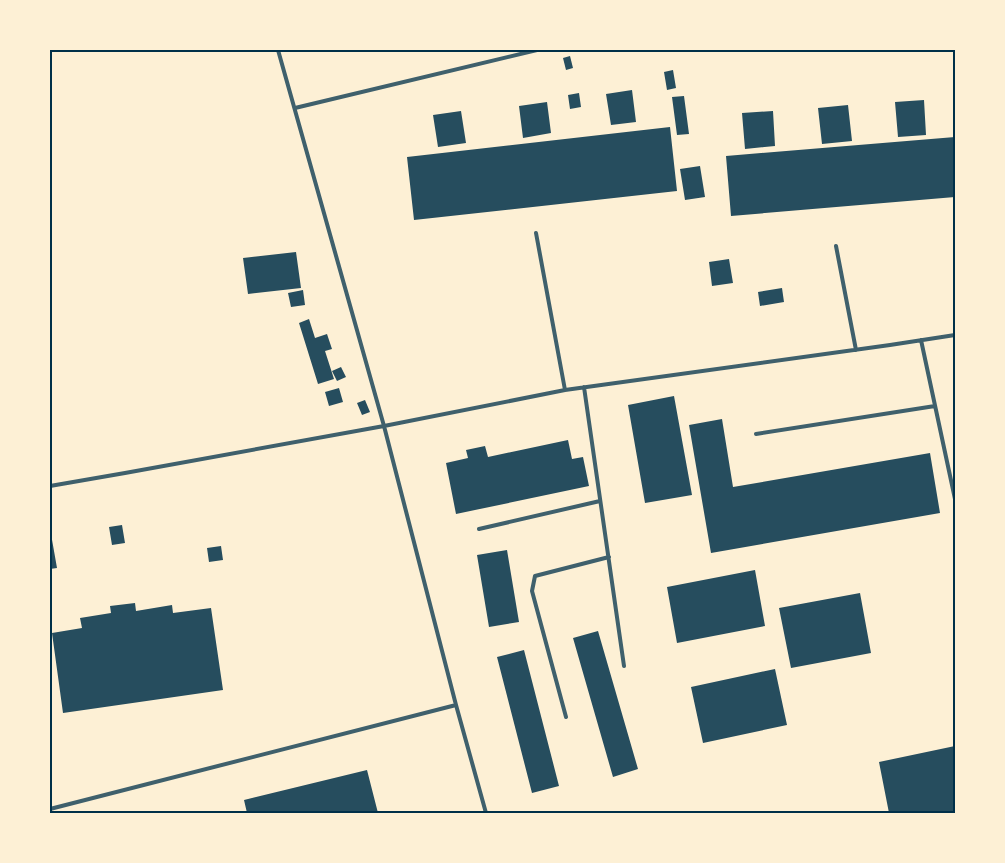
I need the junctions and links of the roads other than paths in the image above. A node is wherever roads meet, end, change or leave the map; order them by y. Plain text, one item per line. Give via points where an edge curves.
1 (278, 50) edge
2 (537, 50) edge
3 (295, 108) junction
4 (536, 233) dead end
5 (836, 246) dead end
6 (955, 335) edge
7 (922, 340) junction
8 (856, 350) junction
9 (584, 387) junction
10 (565, 390) junction
11 (935, 406) junction
12 (384, 426) junction
13 (756, 434) dead end
14 (50, 486) edge
15 (955, 499) edge
16 (600, 501) junction
17 (479, 529) dead end
18 (609, 557) junction
19 (624, 666) dead end
20 (456, 705) junction
21 (566, 717) dead end
22 (50, 809) edge
23 (486, 813) edge

1 - 3 lane
2 - 3 lane
3 - 12 lane
4 - 10 lane
5 - 8 lane
6 - 7 lane
7 - 8 lane
7 - 11 lane
8 - 9 lane
9 - 10 lane
9 - 16 lane
10 - 12 lane
11 - 13 lane
11 - 15 lane
12 - 14 lane
12 - 20 lane
16 - 17 lane
16 - 18 lane
18 - 19 lane
18 - 21 lane via 536,576 532,590
20 - 22 lane
20 - 23 lane

